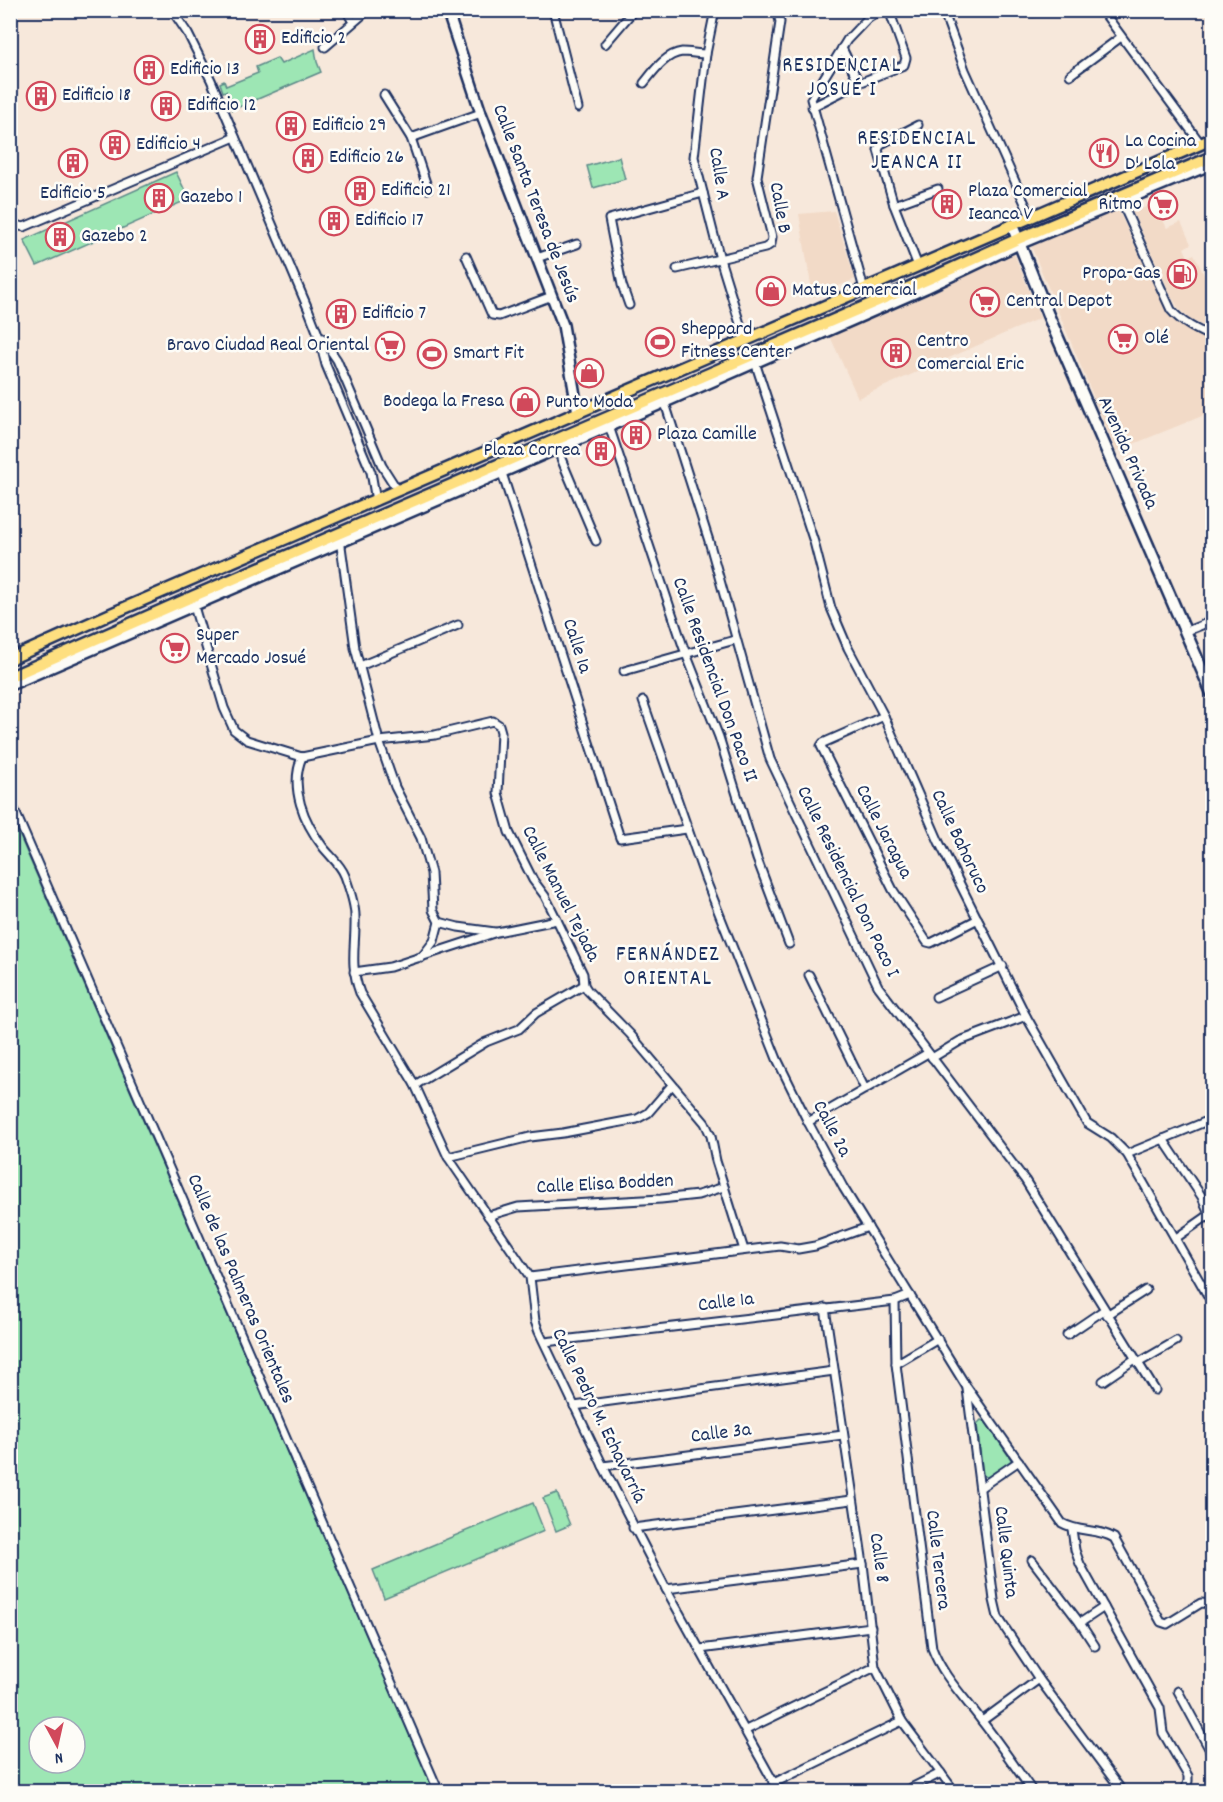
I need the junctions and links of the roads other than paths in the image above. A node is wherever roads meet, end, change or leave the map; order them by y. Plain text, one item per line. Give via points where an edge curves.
1 (172, 10) edge
2 (346, 10) edge
3 (368, 10) edge
4 (447, 10) edge
5 (553, 10) edge
6 (634, 10) edge
7 (715, 10) edge
8 (777, 10) edge
9 (865, 10) edge
10 (881, 10) edge
11 (889, 10) edge
12 (943, 10) edge
13 (1102, 10) edge
14 (867, 19) junction
15 (353, 22) junction
16 (1121, 38) junction
17 (605, 44) dead end
18 (325, 47) dead end
19 (842, 48) junction
20 (706, 54) junction
21 (1070, 75) dead end
22 (859, 83) junction
23 (644, 84) dead end
24 (384, 95) dead end
25 (812, 107) junction
26 (578, 108) dead end
27 (481, 112) junction
28 (918, 125) dead end
29 (234, 137) junction
30 (411, 138) junction
31 (1212, 139) edge
32 (1201, 144) junction
33 (1212, 157) edge
34 (1212, 164) edge
35 (428, 189) dead end
36 (938, 189) dead end
37 (703, 193) junction
38 (1121, 201) junction
39 (894, 205) junction
40 (10, 217) edge
41 (1031, 217) junction
42 (1012, 225) junction
43 (1018, 242) junction
44 (577, 244) dead end
45 (466, 256) dead end
46 (537, 258) junction
47 (720, 259) junction
48 (918, 266) junction
49 (676, 269) dead end
50 (864, 289) junction
51 (552, 296) junction
52 (629, 305) dead end
53 (318, 334) junction
54 (1212, 337) edge
55 (746, 340) junction
56 (754, 358) junction
57 (337, 360) junction
58 (326, 365) junction
59 (664, 398) junction
60 (578, 413) junction
61 (609, 426) junction
62 (557, 449) junction
63 (501, 468) junction
64 (398, 491) junction
65 (376, 501) junction
66 (340, 538) junction
67 (596, 541) dead end
68 (193, 601) junction
69 (1212, 621) edge
70 (459, 625) dead end
71 (1187, 631) junction
72 (735, 640) junction
73 (687, 654) junction
74 (10, 659) edge
75 (360, 666) junction
76 (624, 671) dead end
77 (10, 677) edge
78 (1210, 678) edge
79 (10, 685) edge
80 (1212, 693) edge
81 (643, 700) dead end
82 (884, 716) junction
83 (379, 741) junction
84 (302, 757) junction
85 (10, 800) edge
86 (687, 829) junction
87 (978, 919) junction
88 (557, 920) junction
89 (439, 922) junction
90 (497, 932) junction
91 (789, 944) dead end
92 (421, 958) junction
93 (1003, 966) junction
94 (354, 972) junction
95 (809, 975) dead end
96 (584, 985) junction
97 (936, 998) dead end
98 (1026, 1016) junction
99 (930, 1055) junction
100 (672, 1085) junction
101 (415, 1086) junction
102 (865, 1089) junction
103 (1212, 1119) edge
104 (808, 1122) junction
105 (1163, 1139) junction
106 (1128, 1154) junction
107 (448, 1157) junction
108 (724, 1187) junction
109 (488, 1216) junction
110 (1211, 1218) edge
111 (868, 1227) junction
112 (1176, 1238) junction
113 (744, 1250) junction
114 (530, 1277) junction
115 (1146, 1290) dead end
116 (910, 1295) junction
117 (895, 1301) junction
118 (1212, 1303) edge
119 (825, 1308) junction
120 (1105, 1312) junction
121 (1066, 1335) dead end
122 (938, 1339) junction
123 (1176, 1341) dead end
124 (545, 1342) junction
125 (1136, 1361) junction
126 (896, 1364) junction
127 (834, 1371) junction
128 (1103, 1381) dead end
129 (966, 1386) junction
130 (1155, 1390) dead end
131 (574, 1406) junction
132 (843, 1435) junction
133 (1019, 1461) junction
134 (603, 1466) junction
135 (981, 1487) junction
136 (852, 1500) junction
137 (633, 1528) junction
138 (1072, 1530) junction
139 (1032, 1560) dead end
140 (863, 1564) junction
141 (666, 1590) junction
142 (1212, 1604) edge
143 (1104, 1607) junction
144 (1080, 1623) junction
145 (871, 1628) junction
146 (1095, 1646) dead end
147 (700, 1649) junction
148 (875, 1667) junction
149 (1039, 1679) junction
150 (1178, 1690) dead end
151 (902, 1721) junction
152 (982, 1721) junction
153 (746, 1730) junction
154 (1212, 1754) edge
155 (941, 1773) junction
156 (774, 1783) junction
157 (439, 1791) edge
158 (779, 1791) edge
159 (903, 1791) edge
160 (956, 1791) edge
161 (1033, 1791) edge
162 (1123, 1791) edge
163 (1185, 1791) edge

1 - 29 street via 188,34
2 - 15 street
3 - 15 street
4 - 27 street, Calle Santa Teresa de Jesús
5 - 26 street
6 - 17 street
7 - 20 street, Calle A
8 - 47 street, Calle B via 780,22 757,177 771,244
9 - 14 street
10 - 14 street
11 - 22 street via 906,57 904,64
12 - 41 street via 965,70
13 - 16 street
14 - 19 street
15 - 18 street
16 - 21 street
16 - 32 street
19 - 22 street
19 - 25 street via 812,96
20 - 23 street via 681,52 670,57
20 - 37 street, Calle A via 694,156
22 - 25 street
24 - 30 street
25 - 50 street
27 - 30 street
27 - 46 street, Calle Santa Teresa de Jesús
28 - 39 street via 878,147
29 - 40 street via 24,227 15,225
29 - 53 street
30 - 35 street
31 - 32 main road
32 - 41 main road
33 - 43 main road
34 - 38 street
36 - 39 street
37 - 47 street, Calle A
37 - 52 street via 609,219
38 - 43 street
38 - 54 street via 1171,310 1188,325
39 - 48 street
41 - 42 main road
42 - 43 main road, Avenida Privada
42 - 48 main road
43 - 56 main road
43 - 71 main road, Avenida Privada
44 - 46 street
45 - 51 street via 492,315 499,316
46 - 51 street, Calle Santa Teresa de Jesús
47 - 49 street, Calle B
47 - 55 street, Calle A
48 - 50 main road
50 - 55 main road
51 - 60 street, Calle Santa Teresa de Jesús via 562,325
53 - 57 street
53 - 58 street
55 - 60 main road
56 - 59 main road
56 - 82 street, Calle Bahoruco via 814,542 831,608
57 - 58 street
57 - 64 street via 382,466
58 - 65 street via 371,472
59 - 61 street
59 - 63 main road
59 - 72 street, Calle Residencial Don Paco I
60 - 64 main road
61 - 62 street
61 - 73 street, Calle Residencial Don Paco II
62 - 63 street
62 - 67 street
63 - 66 main road
63 - 86 street, Calle 1a via 620,838
64 - 65 main road
65 - 74 main road
66 - 68 main road
66 - 75 street
68 - 77 main road
68 - 79 street
68 - 84 street via 234,730 247,740
69 - 71 street
70 - 75 street
71 - 78 main road, Avenida Privada
72 - 73 street
72 - 99 street, Calle Residencial Don Paco I via 777,776 878,986
73 - 76 street
73 - 91 street, Calle Residencial Don Paco II
75 - 83 street
78 - 80 main road, Avenida Privada
81 - 86 street, Calle 2a
82 - 87 street, Calle Bahoruco via 939,842
82 - 87 street, Calle Jaragua via 821,746 893,890 927,942
83 - 84 street
83 - 88 street, Calle Manuel Tejada via 435,735 493,721 499,725 498,794 509,832
83 - 89 street via 395,787 421,838 431,873 433,910
84 - 94 street, Calle Pedro M. Echavarría via 297,782 304,816 344,873 351,893 355,915
85 - 157 street, Calle de las Palmeras Orientales
86 - 104 street, Calle 2a via 777,1059
87 - 93 street, Calle Bahoruco
88 - 90 street
88 - 96 street, Calle Manuel Tejada via 583,974
89 - 90 street
89 - 92 street via 434,941
90 - 92 street
92 - 94 street
93 - 97 street
93 - 98 street, Calle Bahoruco
94 - 101 street, Calle Pedro M. Echavarría via 360,993
95 - 102 street
96 - 100 street, Calle Manuel Tejada
96 - 101 street via 536,1013 519,1029 486,1042
98 - 99 street
98 - 106 street, Calle Bahoruco via 1087,1123
99 - 102 street
99 - 120 street, Calle Residencial Don Paco I via 1024,1180
100 - 107 street via 648,1113 637,1119 530,1137
100 - 108 street, Calle Manuel Tejada via 707,1128
101 - 107 street, Calle Pedro M. Echavarría
102 - 104 street
103 - 105 street
104 - 111 street, Calle 2a
105 - 106 street
105 - 110 street via 1202,1197
106 - 112 street, Calle Bahoruco
107 - 109 street, Calle Pedro M. Echavarría
108 - 109 street, Calle Elisa Bodden via 661,1200 518,1206
108 - 113 street, Calle Manuel Tejada
109 - 114 street, Calle Pedro M. Echavarría
110 - 112 street
111 - 113 street via 815,1246
111 - 116 street, Calle 2a
112 - 118 street, Calle Bahoruco
113 - 114 street
114 - 124 street, Calle Pedro M. Echavarría via 535,1322
115 - 120 street
116 - 117 street, Calle 1a
116 - 122 street, Calle 2a
117 - 119 street, Calle 1a
117 - 126 street, Calle Tercera
119 - 124 street, Calle 1a
119 - 127 street, Calle 8
120 - 121 street
120 - 125 street, Calle Residencial Don Paco I
122 - 126 street
122 - 129 street, Calle 2a
123 - 125 street
124 - 131 street, Calle Pedro M. Echavarría
125 - 128 street
125 - 130 street, Calle Residencial Don Paco I
126 - 152 street, Calle Tercera via 932,1648 951,1682
127 - 131 street
127 - 132 street, Calle 8
129 - 133 street, Calle 2a
129 - 135 street, Calle Quinta
131 - 134 street, Calle Pedro M. Echavarría
132 - 134 street, Calle 3a
132 - 136 street, Calle 8
133 - 135 street
133 - 138 street, Calle 2a via 1055,1515
134 - 137 street, Calle Pedro M. Echavarría
135 - 149 street, Calle Quinta via 995,1609
136 - 137 street
136 - 140 street, Calle 8
137 - 141 street, Calle Pedro M. Echavarría
138 - 142 street via 1107,1533 1114,1538 1161,1622 1167,1624 1201,1603
138 - 143 street via 1080,1564
139 - 144 street
140 - 141 street
140 - 145 street, Calle 8
141 - 147 street, Calle Pedro M. Echavarría
143 - 144 street
143 - 163 street via 1156,1698 1163,1734 1188,1776
144 - 146 street
145 - 147 street
145 - 148 street, Calle 8
147 - 153 street, Calle Pedro M. Echavarría
148 - 151 street, Calle 8
148 - 153 street
149 - 152 street
149 - 162 street, Calle Quinta
150 - 154 street
151 - 155 street, Calle 8
151 - 156 street
152 - 161 street, Calle Tercera
153 - 156 street, Calle Pedro M. Echavarría
155 - 159 street
155 - 160 street, Calle 8
156 - 158 street, Calle Pedro M. Echavarría

